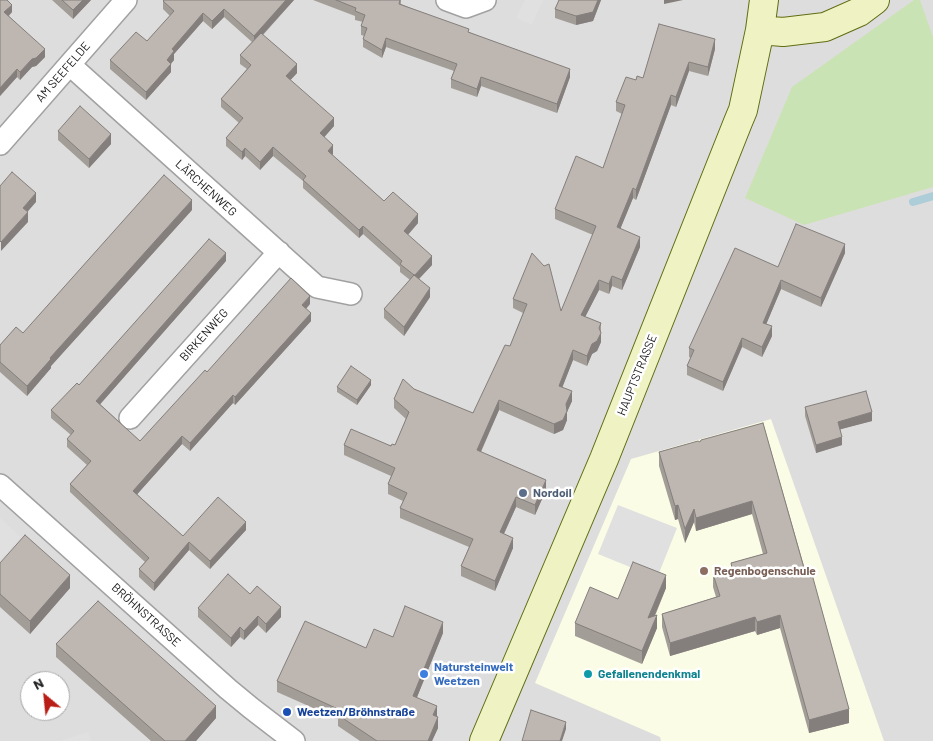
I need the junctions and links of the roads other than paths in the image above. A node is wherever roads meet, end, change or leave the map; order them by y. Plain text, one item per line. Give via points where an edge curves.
1 (126, 0) edge
2 (447, 0) edge
3 (485, 0) edge
4 (764, 0) edge
5 (875, 0) edge
6 (760, 30) junction
7 (70, 65) junction
8 (0, 144) edge
9 (278, 252) junction
10 (351, 294) dead end
11 (130, 418) dead end
12 (0, 485) edge
13 (294, 741) edge
14 (484, 741) edge

1 - 7 street, AM SEEFELDE
2 - 3 street via 466,7
4 - 6 street, HAUPTSTRASSE
5 - 6 street via 859,12 825,27 783,32
6 - 14 street, HAUPTSTRASSE via 743,110 604,459
7 - 8 street, AM SEEFELDE
7 - 9 street, LÄRCHENWEG
9 - 10 street, LÄRCHENWEG via 317,287
9 - 11 street, BIRKENWEG
12 - 13 street, BRÖHNSTRASSE via 228,689

